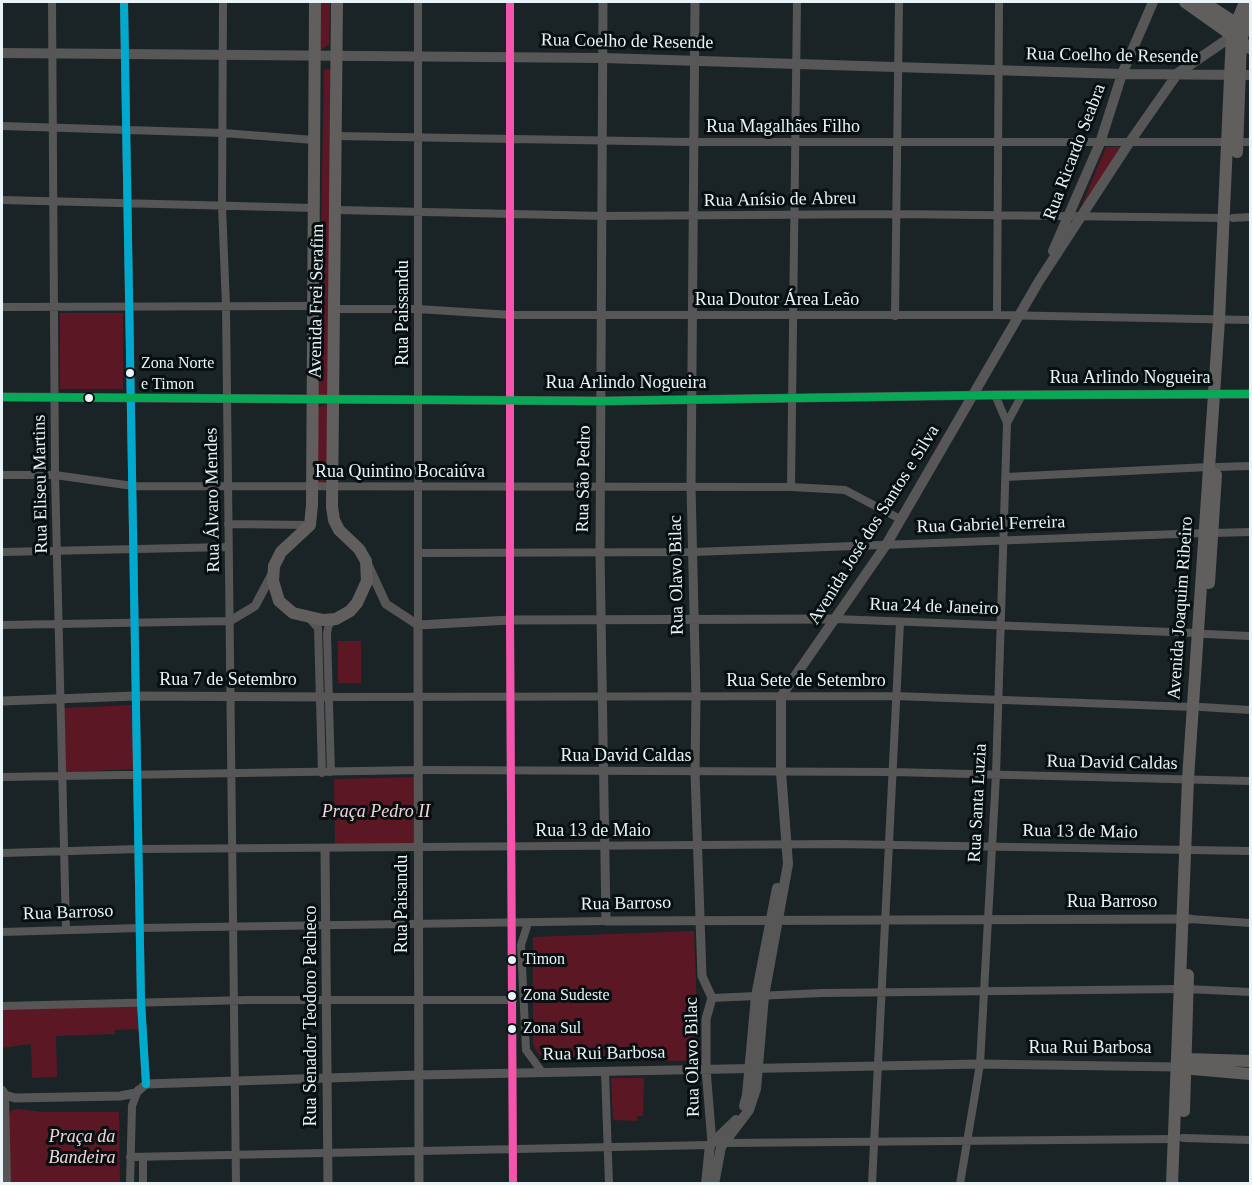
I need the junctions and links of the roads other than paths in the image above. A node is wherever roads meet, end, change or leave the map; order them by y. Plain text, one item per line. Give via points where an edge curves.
1 (52, 2) edge
2 (124, 2) edge
3 (223, 2) edge
4 (315, 2) edge
5 (337, 2) edge
6 (418, 2) edge
7 (510, 2) edge
8 (603, 2) edge
9 (695, 2) edge
10 (797, 2) edge
11 (899, 2) edge
12 (999, 2) edge
13 (1153, 2) edge
14 (1185, 2) edge
15 (1203, 2) edge
16 (1245, 2) edge
17 (1251, 14) edge
18 (1244, 33) edge
19 (2, 53) edge
20 (53, 53) junction
21 (125, 54) junction
22 (314, 55) junction
23 (336, 55) junction
24 (223, 56) junction
25 (419, 56) junction
26 (510, 57) junction
27 (603, 58) junction
28 (694, 60) junction
29 (795, 62) junction
30 (898, 66) junction
31 (997, 70) junction
32 (1178, 73) junction
33 (1122, 74) junction
34 (1241, 76) edge
35 (2, 126) edge
36 (52, 126) junction
37 (126, 130) junction
38 (223, 133) junction
39 (336, 136) junction
40 (419, 138) junction
41 (512, 138) junction
42 (314, 140) junction
43 (604, 140) junction
44 (794, 141) junction
45 (896, 141) junction
46 (692, 142) junction
47 (1239, 142) edge
48 (1000, 143) junction
49 (1100, 143) junction
50 (1128, 143) junction
51 (2, 200) edge
52 (51, 201) junction
53 (129, 204) junction
54 (222, 206) junction
55 (314, 208) junction
56 (336, 210) junction
57 (418, 212) junction
58 (510, 214) junction
59 (794, 214) junction
60 (895, 214) junction
61 (603, 216) junction
62 (693, 216) junction
63 (999, 217) junction
64 (1069, 217) junction
65 (1083, 217) junction
66 (1229, 218) junction
67 (1251, 218) edge
68 (1039, 281) junction
69 (53, 305) junction
70 (129, 306) junction
71 (226, 306) junction
72 (313, 306) junction
73 (2, 307) edge
74 (334, 309) junction
75 (418, 309) junction
76 (794, 314) junction
77 (511, 315) junction
78 (603, 315) junction
79 (693, 315) junction
80 (997, 315) junction
81 (895, 316) junction
82 (1020, 316) junction
83 (1223, 320) junction
84 (1251, 320) edge
85 (1251, 394) edge
86 (995, 395) junction
87 (1023, 395) junction
88 (1219, 395) junction
89 (130, 396) junction
90 (974, 396) junction
91 (2, 397) edge
92 (55, 397) junction
93 (227, 398) junction
94 (312, 399) junction
95 (333, 399) junction
96 (418, 399) junction
97 (510, 399) junction
98 (692, 399) junction
99 (793, 399) junction
100 (602, 401) junction
101 (1007, 423) junction
102 (1251, 466) edge
103 (1213, 467) junction
104 (2, 475) edge
105 (55, 475) junction
106 (1006, 477) junction
107 (227, 485) junction
108 (133, 486) junction
109 (311, 487) junction
110 (419, 487) junction
111 (510, 487) junction
112 (691, 487) junction
113 (791, 487) junction
114 (332, 488) junction
115 (601, 488) junction
116 (900, 519) junction
117 (228, 524) junction
118 (290, 525) junction
119 (310, 525) junction
120 (1251, 532) edge
121 (1208, 533) junction
122 (1005, 540) junction
123 (289, 543) junction
124 (886, 545) junction
125 (228, 547) junction
126 (57, 549) junction
127 (134, 549) junction
128 (2, 552) edge
129 (693, 552) junction
130 (419, 553) junction
131 (600, 553) junction
132 (512, 554) junction
133 (366, 561) junction
134 (274, 566) junction
135 (310, 619) junction
136 (336, 619) junction
137 (694, 619) junction
138 (835, 619) junction
139 (510, 620) junction
140 (602, 620) junction
141 (230, 621) junction
142 (135, 622) junction
143 (59, 623) junction
144 (900, 623) junction
145 (418, 624) junction
146 (2, 625) edge
147 (1001, 627) junction
148 (1201, 634) junction
149 (1251, 636) edge
150 (319, 658) junction
151 (328, 658) junction
152 (602, 694) junction
153 (418, 695) junction
154 (511, 695) junction
155 (135, 696) junction
156 (696, 696) junction
157 (896, 696) junction
158 (230, 697) junction
159 (324, 697) junction
160 (60, 698) junction
161 (781, 698) junction
162 (998, 699) junction
163 (2, 701) edge
164 (1197, 707) junction
165 (1251, 710) edge
166 (326, 734) junction
167 (331, 759) junction
168 (322, 760) junction
169 (419, 770) junction
170 (510, 771) junction
171 (602, 771) junction
172 (331, 772) junction
173 (694, 772) junction
174 (781, 772) junction
175 (892, 772) junction
176 (231, 773) junction
177 (322, 773) junction
178 (137, 774) junction
179 (996, 775) junction
180 (61, 776) junction
181 (2, 777) edge
182 (1192, 779) junction
183 (1251, 781) edge
184 (698, 845) junction
185 (786, 845) junction
186 (889, 845) junction
187 (510, 846) junction
188 (604, 846) junction
189 (991, 846) junction
190 (419, 847) junction
191 (139, 849) junction
192 (232, 849) junction
193 (325, 849) junction
194 (1189, 849) junction
195 (1251, 851) edge
196 (64, 852) junction
197 (2, 853) edge
198 (885, 919) junction
199 (1186, 919) junction
200 (702, 920) junction
201 (774, 920) junction
202 (986, 920) junction
203 (606, 921) junction
204 (528, 923) junction
205 (1251, 923) edge
206 (511, 924) junction
207 (418, 925) junction
208 (326, 926) junction
209 (140, 927) junction
210 (234, 927) junction
211 (66, 930) junction
212 (2, 932) edge
213 (1183, 989) junction
214 (982, 991) junction
215 (882, 992) junction
216 (1251, 992) edge
217 (760, 996) junction
218 (712, 998) junction
219 (513, 1000) junction
220 (233, 1001) junction
221 (418, 1001) junction
222 (141, 1002) junction
223 (327, 1002) junction
224 (2, 1006) edge
225 (1251, 1060) edge
226 (980, 1064) junction
227 (876, 1066) junction
228 (1184, 1066) junction
229 (706, 1068) junction
230 (754, 1068) junction
231 (542, 1072) junction
232 (605, 1072) junction
233 (513, 1073) junction
234 (1251, 1074) edge
235 (419, 1075) junction
236 (328, 1077) junction
237 (147, 1080) junction
238 (235, 1082) junction
239 (3, 1092) edge
240 (136, 1093) junction
241 (1179, 1138) junction
242 (968, 1139) junction
243 (1251, 1140) edge
244 (873, 1141) junction
245 (724, 1143) junction
246 (711, 1144) junction
247 (608, 1146) junction
248 (514, 1148) junction
249 (419, 1150) junction
250 (328, 1152) junction
251 (236, 1154) junction
252 (130, 1156) junction
253 (143, 1157) junction
254 (7, 1184) edge
255 (130, 1184) edge
256 (143, 1184) edge
257 (236, 1184) edge
258 (328, 1184) edge
259 (419, 1184) edge
260 (513, 1184) edge
261 (609, 1184) edge
262 (706, 1184) edge
263 (714, 1184) edge
264 (872, 1184) edge
265 (960, 1184) edge
266 (1172, 1184) edge
267 (1179, 1184) edge

1 - 20 street, Rua Eliseu Martins
2 - 21 street
3 - 24 street, Rua Álvaro Mendes
4 - 22 main road, Avenida Frei Serafim
5 - 23 main road, Avenida Frei Serafim
6 - 25 street, Rua Paissandu
7 - 26 street
8 - 27 street, Rua São Pedro
9 - 28 street, Rua Olavo Bilac
10 - 29 street
11 - 30 street
12 - 31 street
13 - 33 main road, Rua Ricardo Seabra
14 - 18 main road
15 - 18 main road
16 - 18 main road
17 - 18 main road
18 - 32 main road, Avenida José dos Santos e Silva
18 - 34 main road, Avenida Joaquim Ribeiro
19 - 20 main road, Rua Coelho de Resende
20 - 21 main road, Rua Coelho de Resende
20 - 36 street, Rua Eliseu Martins
21 - 24 main road, Rua Coelho de Resende
21 - 37 street
22 - 23 main road, Rua Coelho de Resende
22 - 24 main road, Rua Coelho de Resende
22 - 42 main road, Avenida Frei Serafim
23 - 25 main road, Rua Coelho de Resende
23 - 39 main road, Avenida Frei Serafim
24 - 38 street, Rua Álvaro Mendes
25 - 26 main road, Rua Coelho de Resende
25 - 40 street, Rua Paissandu
26 - 27 main road, Rua Coelho de Resende
26 - 41 street
27 - 28 main road, Rua Coelho de Resende
27 - 43 street, Rua São Pedro
28 - 29 main road, Rua Coelho de Resende
28 - 46 street, Rua Olavo Bilac
29 - 30 main road, Rua Coelho de Resende
29 - 44 street
30 - 31 main road, Rua Coelho de Resende
30 - 45 street
31 - 33 main road, Rua Coelho de Resende
31 - 48 street
32 - 33 main road, Rua Coelho de Resende
32 - 34 main road, Rua Coelho de Resende
32 - 50 main road, Avenida José dos Santos e Silva
33 - 49 main road, Rua Ricardo Seabra
34 - 47 main road, Avenida Joaquim Ribeiro
35 - 36 street
36 - 37 street
36 - 52 street, Rua Eliseu Martins
37 - 38 street
37 - 53 street
38 - 42 street
38 - 54 street, Rua Álvaro Mendes
39 - 40 street, Rua Magalhães Filho
39 - 56 main road, Avenida Frei Serafim
40 - 41 street, Rua Magalhães Filho
40 - 57 street, Rua Paissandu
41 - 43 street, Rua Magalhães Filho
41 - 58 street
42 - 55 main road, Avenida Frei Serafim
43 - 46 street, Rua Magalhães Filho
43 - 61 street, Rua São Pedro
44 - 45 street, Rua Magalhães Filho
44 - 46 street, Rua Magalhães Filho
44 - 59 street
45 - 48 street, Rua Magalhães Filho
45 - 60 street
46 - 62 street, Rua Olavo Bilac
47 - 50 street, Rua Magalhães Filho
47 - 66 main road, Avenida Joaquim Ribeiro
48 - 49 street, Rua Magalhães Filho
48 - 63 street
49 - 50 street, Rua Magalhães Filho
49 - 64 main road, Rua Ricardo Seabra
50 - 65 main road, Avenida José dos Santos e Silva
51 - 52 street
52 - 53 street
52 - 69 street, Rua Eliseu Martins
53 - 54 street
53 - 70 street
54 - 55 street
54 - 71 street, Rua Álvaro Mendes
55 - 72 main road, Avenida Frei Serafim
56 - 57 street, Rua Anísio de Abreu
56 - 74 main road, Avenida Frei Serafim
57 - 58 street, Rua Anísio de Abreu
57 - 75 street, Rua Paissandu
58 - 61 street, Rua Anísio de Abreu
58 - 77 street
59 - 60 street, Rua Anísio de Abreu
59 - 62 street, Rua Anísio de Abreu
59 - 76 street
60 - 63 street, Rua Anísio de Abreu
60 - 81 street
61 - 62 street, Rua Anísio de Abreu
61 - 78 street, Rua São Pedro
62 - 79 street, Rua Olavo Bilac
63 - 64 street, Rua Anísio de Abreu
63 - 80 street
64 - 65 street, Rua Anísio de Abreu
64 - 68 main road, Rua Ricardo Seabra
65 - 66 street, Rua Anísio de Abreu
65 - 68 main road, Avenida José dos Santos e Silva
66 - 67 street, Rua Anísio de Abreu
66 - 83 main road, Avenida Joaquim Ribeiro
68 - 82 main road, Avenida José dos Santos e Silva
69 - 70 street
69 - 73 street
69 - 92 street, Rua Eliseu Martins
70 - 71 street
70 - 89 street
71 - 72 street
71 - 93 street, Rua Álvaro Mendes
72 - 94 main road, Avenida Frei Serafim
74 - 75 street, Rua Doutor Área Leão
74 - 95 main road, Avenida Frei Serafim
75 - 77 street, Rua Doutor Área Leão
75 - 96 street, Rua Paissandu
76 - 79 street, Rua Doutor Área Leão
76 - 81 street, Rua Doutor Área Leão
76 - 99 street
77 - 78 street, Rua Doutor Área Leão
77 - 97 street
78 - 79 street, Rua Doutor Área Leão
78 - 100 street, Rua São Pedro
79 - 98 street, Rua Olavo Bilac
80 - 81 street, Rua Doutor Área Leão
80 - 82 street, Rua Doutor Área Leão
82 - 83 street, Rua Doutor Área Leão
82 - 90 main road, Avenida José dos Santos e Silva
83 - 84 street, Rua Doutor Área Leão
83 - 88 main road, Avenida Joaquim Ribeiro
85 - 88 street, Rua Arlindo Nogueira
86 - 87 street, Rua Arlindo Nogueira
86 - 90 street, Rua Arlindo Nogueira
86 - 101 street, Rua Santa Luzia
87 - 88 street, Rua Arlindo Nogueira
87 - 101 street, Rua Santa Luzia
88 - 103 main road, Avenida Joaquim Ribeiro
89 - 92 street, Rua Arlindo Nogueira
89 - 93 street, Rua Arlindo Nogueira
89 - 108 street
90 - 99 street, Rua Arlindo Nogueira
90 - 116 main road, Avenida José dos Santos e Silva
91 - 92 street, Rua Arlindo Nogueira
92 - 105 street, Rua Eliseu Martins
93 - 94 street, Rua Arlindo Nogueira
93 - 107 street, Rua Álvaro Mendes
94 - 95 street, Rua Arlindo Nogueira
94 - 109 main road, Avenida Frei Serafim
95 - 96 street, Rua Arlindo Nogueira
95 - 114 main road, Avenida Frei Serafim
96 - 97 street, Rua Arlindo Nogueira
96 - 110 street, Rua Paissandu
97 - 100 street, Rua Arlindo Nogueira
97 - 111 street
98 - 99 street, Rua Arlindo Nogueira
98 - 100 street, Rua Arlindo Nogueira
98 - 112 street, Rua Olavo Bilac
99 - 113 street
100 - 115 street, Rua São Pedro
101 - 106 street, Rua Santa Luzia
102 - 103 street
103 - 106 street
103 - 121 main road, Avenida Joaquim Ribeiro
104 - 105 street, Rua Quintino Bocaiúva
105 - 108 street, Rua Quintino Bocaiúva
105 - 126 street, Rua Eliseu Martins
106 - 122 street, Rua Santa Luzia
107 - 108 street, Rua Quintino Bocaiúva
107 - 109 street, Rua Quintino Bocaiúva
107 - 117 street, Rua Álvaro Mendes
108 - 127 street
109 - 114 street, Rua Quintino Bocaiúva
109 - 119 main road, Avenida Frei Serafim
110 - 111 street, Rua Quintino Bocaiúva
110 - 114 street, Rua Quintino Bocaiúva
110 - 130 street, Rua Paissandu
111 - 115 street, Rua Quintino Bocaiúva
111 - 132 street
112 - 113 street, Rua Quintino Bocaiúva
112 - 115 street, Rua Quintino Bocaiúva
112 - 129 street, Rua Olavo Bilac
113 - 116 street, Rua Quintino Bocaiúva via 845,490
114 - 133 main road, Avenida Frei Serafim via 334,520
115 - 131 street, Rua São Pedro
116 - 124 main road, Avenida José dos Santos e Silva
117 - 118 street
117 - 125 street, Rua Álvaro Mendes
118 - 119 street
118 - 123 street
119 - 123 main road
120 - 121 street, Rua Gabriel Ferreira
121 - 122 street, Rua Gabriel Ferreira
121 - 148 main road, Avenida Joaquim Ribeiro
122 - 124 street, Rua Gabriel Ferreira
122 - 147 street, Rua Santa Luzia
123 - 134 main road
124 - 129 street, Rua Gabriel Ferreira
124 - 138 main road, Avenida José dos Santos e Silva
125 - 127 street
125 - 141 street, Rua Álvaro Mendes
126 - 127 street
126 - 128 street
126 - 143 street, Rua Eliseu Martins
127 - 142 street
129 - 131 street, Rua Gabriel Ferreira
129 - 137 street, Rua Olavo Bilac
130 - 132 street, Rua Gabriel Ferreira
130 - 145 street, Rua Paissandu
131 - 132 street, Rua Gabriel Ferreira
131 - 140 street, Rua São Pedro
132 - 139 street
133 - 136 main road via 364,591 350,611
133 - 145 street via 386,604
134 - 135 main road via 279,601 293,613
134 - 141 street via 255,606
135 - 136 main road
135 - 150 street via 318,628
136 - 151 street via 327,628
137 - 138 street, Rua 24 de Janeiro
137 - 140 street, Rua 24 de Janeiro
137 - 156 street, Rua Olavo Bilac
138 - 144 street, Rua 24 de Janeiro
138 - 161 main road, Avenida José dos Santos e Silva
139 - 140 street, Rua 24 de Janeiro
139 - 145 street, Rua 24 de Janeiro
139 - 154 street
140 - 152 street, Rua São Pedro
141 - 142 street
141 - 158 street, Rua Álvaro Mendes
142 - 143 street
142 - 155 street
143 - 146 street
143 - 160 street, Rua Eliseu Martins
144 - 147 street, Rua 24 de Janeiro
144 - 157 street
145 - 153 street, Rua Paisandu
147 - 148 street, Rua 24 de Janeiro
147 - 162 street, Rua Santa Luzia
148 - 149 street, Rua 24 de Janeiro
148 - 164 main road, Avenida Joaquim Ribeiro
150 - 151 street
150 - 159 street
151 - 159 street
152 - 154 street, Rua Sete de Setembro
152 - 156 street, Rua Sete de Setembro
152 - 171 street, Rua São Pedro
153 - 154 street, Rua Sete de Setembro
153 - 159 street, Rua 7 de Setembro
153 - 169 street, Rua Paisandu
154 - 170 street
155 - 158 street, Rua 7 de Setembro
155 - 160 street, Rua 7 de Setembro
155 - 178 street
156 - 161 street, Rua Sete de Setembro
156 - 173 street, Rua Olavo Bilac
157 - 161 street, Rua Sete de Setembro
157 - 162 street, Rua Sete de Setembro
157 - 175 street
158 - 159 street, Rua 7 de Setembro
158 - 176 street, Rua Álvaro Mendes
159 - 166 street
160 - 163 street, Rua 7 de Setembro
160 - 180 street, Rua Eliseu Martins
161 - 174 main road
162 - 164 street, Rua Sete de Setembro
162 - 179 street, Rua Santa Luzia
164 - 165 street, Rua Sete de Setembro
164 - 182 main road, Avenida Joaquim Ribeiro
166 - 167 street
166 - 168 street
167 - 168 street
167 - 172 street
168 - 177 street
169 - 170 street, Rua David Caldas
169 - 172 street, Rua David Caldas
169 - 190 street, Rua Paisandu
170 - 171 street, Rua David Caldas
170 - 187 street
171 - 173 street, Rua David Caldas
171 - 188 street, Rua São Pedro
172 - 177 street, Rua David Caldas
173 - 174 street, Rua David Caldas
173 - 184 street, Rua Olavo Bilac
174 - 175 street, Rua David Caldas
174 - 185 main road
175 - 179 street, Rua David Caldas
175 - 186 street
176 - 177 street, Rua David Caldas
176 - 178 street, Rua David Caldas
176 - 192 street, Rua Álvaro Mendes
178 - 180 street, Rua David Caldas
178 - 191 street
179 - 182 street, Rua David Caldas
179 - 189 street, Rua Santa Luzia
180 - 181 street, Rua David Caldas
180 - 196 street, Rua Eliseu Martins
182 - 183 street, Rua David Caldas
182 - 194 main road, Avenida Joaquim Ribeiro
184 - 185 street, Rua 13 de Maio
184 - 188 street, Rua 13 de Maio
184 - 200 street, Rua Olavo Bilac
185 - 186 street, Rua 13 de Maio
185 - 201 main road via 788,864
186 - 189 street, Rua 13 de Maio
186 - 198 street
187 - 188 street, Rua 13 de Maio
187 - 190 street, Rua 13 de Maio
187 - 206 street
188 - 203 street, Rua São Pedro
189 - 194 street, Rua 13 de Maio
189 - 202 street, Rua Santa Luzia
190 - 193 street, Rua 13 de Maio
190 - 207 street, Rua Paisandu
191 - 192 street, Rua 13 de Maio
191 - 196 street, Rua 13 de Maio
191 - 209 street
192 - 193 street, Rua 13 de Maio
192 - 210 street, Rua Álvaro Mendes
193 - 208 street, Rua Senador Teodoro Pacheco
194 - 195 street, Rua 13 de Maio
194 - 199 main road, Avenida Joaquim Ribeiro
196 - 197 street, Rua 13 de Maio
196 - 211 street, Rua Eliseu Martins
198 - 201 street, Rua Barroso
198 - 202 street, Rua Barroso
198 - 215 street
199 - 202 street, Rua Barroso
199 - 205 street, Rua Barroso
199 - 213 main road, Avenida Joaquim Ribeiro
200 - 201 street, Rua Barroso
200 - 203 street, Rua Barroso
200 - 218 street, Rua Olavo Bilac via 702,976
201 - 217 main road
202 - 214 street, Rua Santa Luzia
203 - 204 street, Rua Barroso
204 - 206 street, Rua Barroso
204 - 231 street via 521,945 526,1050
206 - 207 street, Rua Barroso
206 - 219 street
207 - 208 street, Rua Barroso
207 - 221 street, Rua Paisandu
208 - 210 street, Rua Barroso
208 - 223 street, Rua Senador Teodoro Pacheco
209 - 210 street, Rua Barroso
209 - 211 street, Rua Barroso
209 - 222 street
210 - 220 street, Rua Álvaro Mendes
211 - 212 street, Rua Barroso
213 - 214 street
213 - 216 street
213 - 228 main road, Avenida Joaquim Ribeiro
214 - 215 street
214 - 226 street, Rua Santa Luzia
215 - 217 street
215 - 227 street
217 - 218 street
217 - 230 main road
218 - 229 street, Rua Olavo Bilac via 707,1010
219 - 221 street
219 - 233 street
220 - 222 street
220 - 223 street
220 - 238 street, Rua Álvaro Mendes
221 - 223 street
221 - 235 street, Rua Paisandu
222 - 224 street
222 - 237 street
223 - 236 street, Rua Senador Teodoro Pacheco
225 - 228 main road
226 - 227 street, Rua Rui Barbosa
226 - 228 street, Rua Rui Barbosa
226 - 242 street, Rua Santa Luzia
227 - 230 street, Rua Rui Barbosa
227 - 244 street
228 - 234 main road
228 - 241 main road, Avenida Joaquim Ribeiro
229 - 230 street, Rua Rui Barbosa
229 - 232 street, Rua Rui Barbosa
229 - 246 street, Rua Olavo Bilac
230 - 245 main road via 756,1089 749,1110
230 - 246 main road via 744,1105
231 - 232 street, Rua Rui Barbosa
231 - 233 street, Rua Rui Barbosa
232 - 247 street
233 - 235 street, Rua Rui Barbosa
233 - 248 street
235 - 236 street, Rua Rui Barbosa
235 - 249 street, Rua Paisandu
236 - 238 street, Rua Rui Barbosa
236 - 250 street, Rua Senador Teodoro Pacheco
237 - 238 street, Rua Rui Barbosa
237 - 240 street
238 - 251 street, Rua Álvaro Mendes
239 - 240 street via 15,1098
239 - 254 street
240 - 252 street
241 - 242 street
241 - 243 street
241 - 266 main road, Avenida Joaquim Ribeiro
241 - 267 main road, Avenida Joaquim Ribeiro
242 - 244 street
242 - 265 street, Rua Santa Luzia
244 - 245 street
244 - 264 street
245 - 263 main road
246 - 247 street
246 - 262 main road
247 - 248 street
247 - 261 street
248 - 249 street
248 - 260 street
249 - 250 street
249 - 259 street, Rua Paisandu
250 - 251 street
250 - 258 street, Rua Senador Teodoro Pacheco
251 - 253 street
251 - 257 street, Rua Álvaro Mendes
252 - 253 street
252 - 255 street
253 - 256 street

